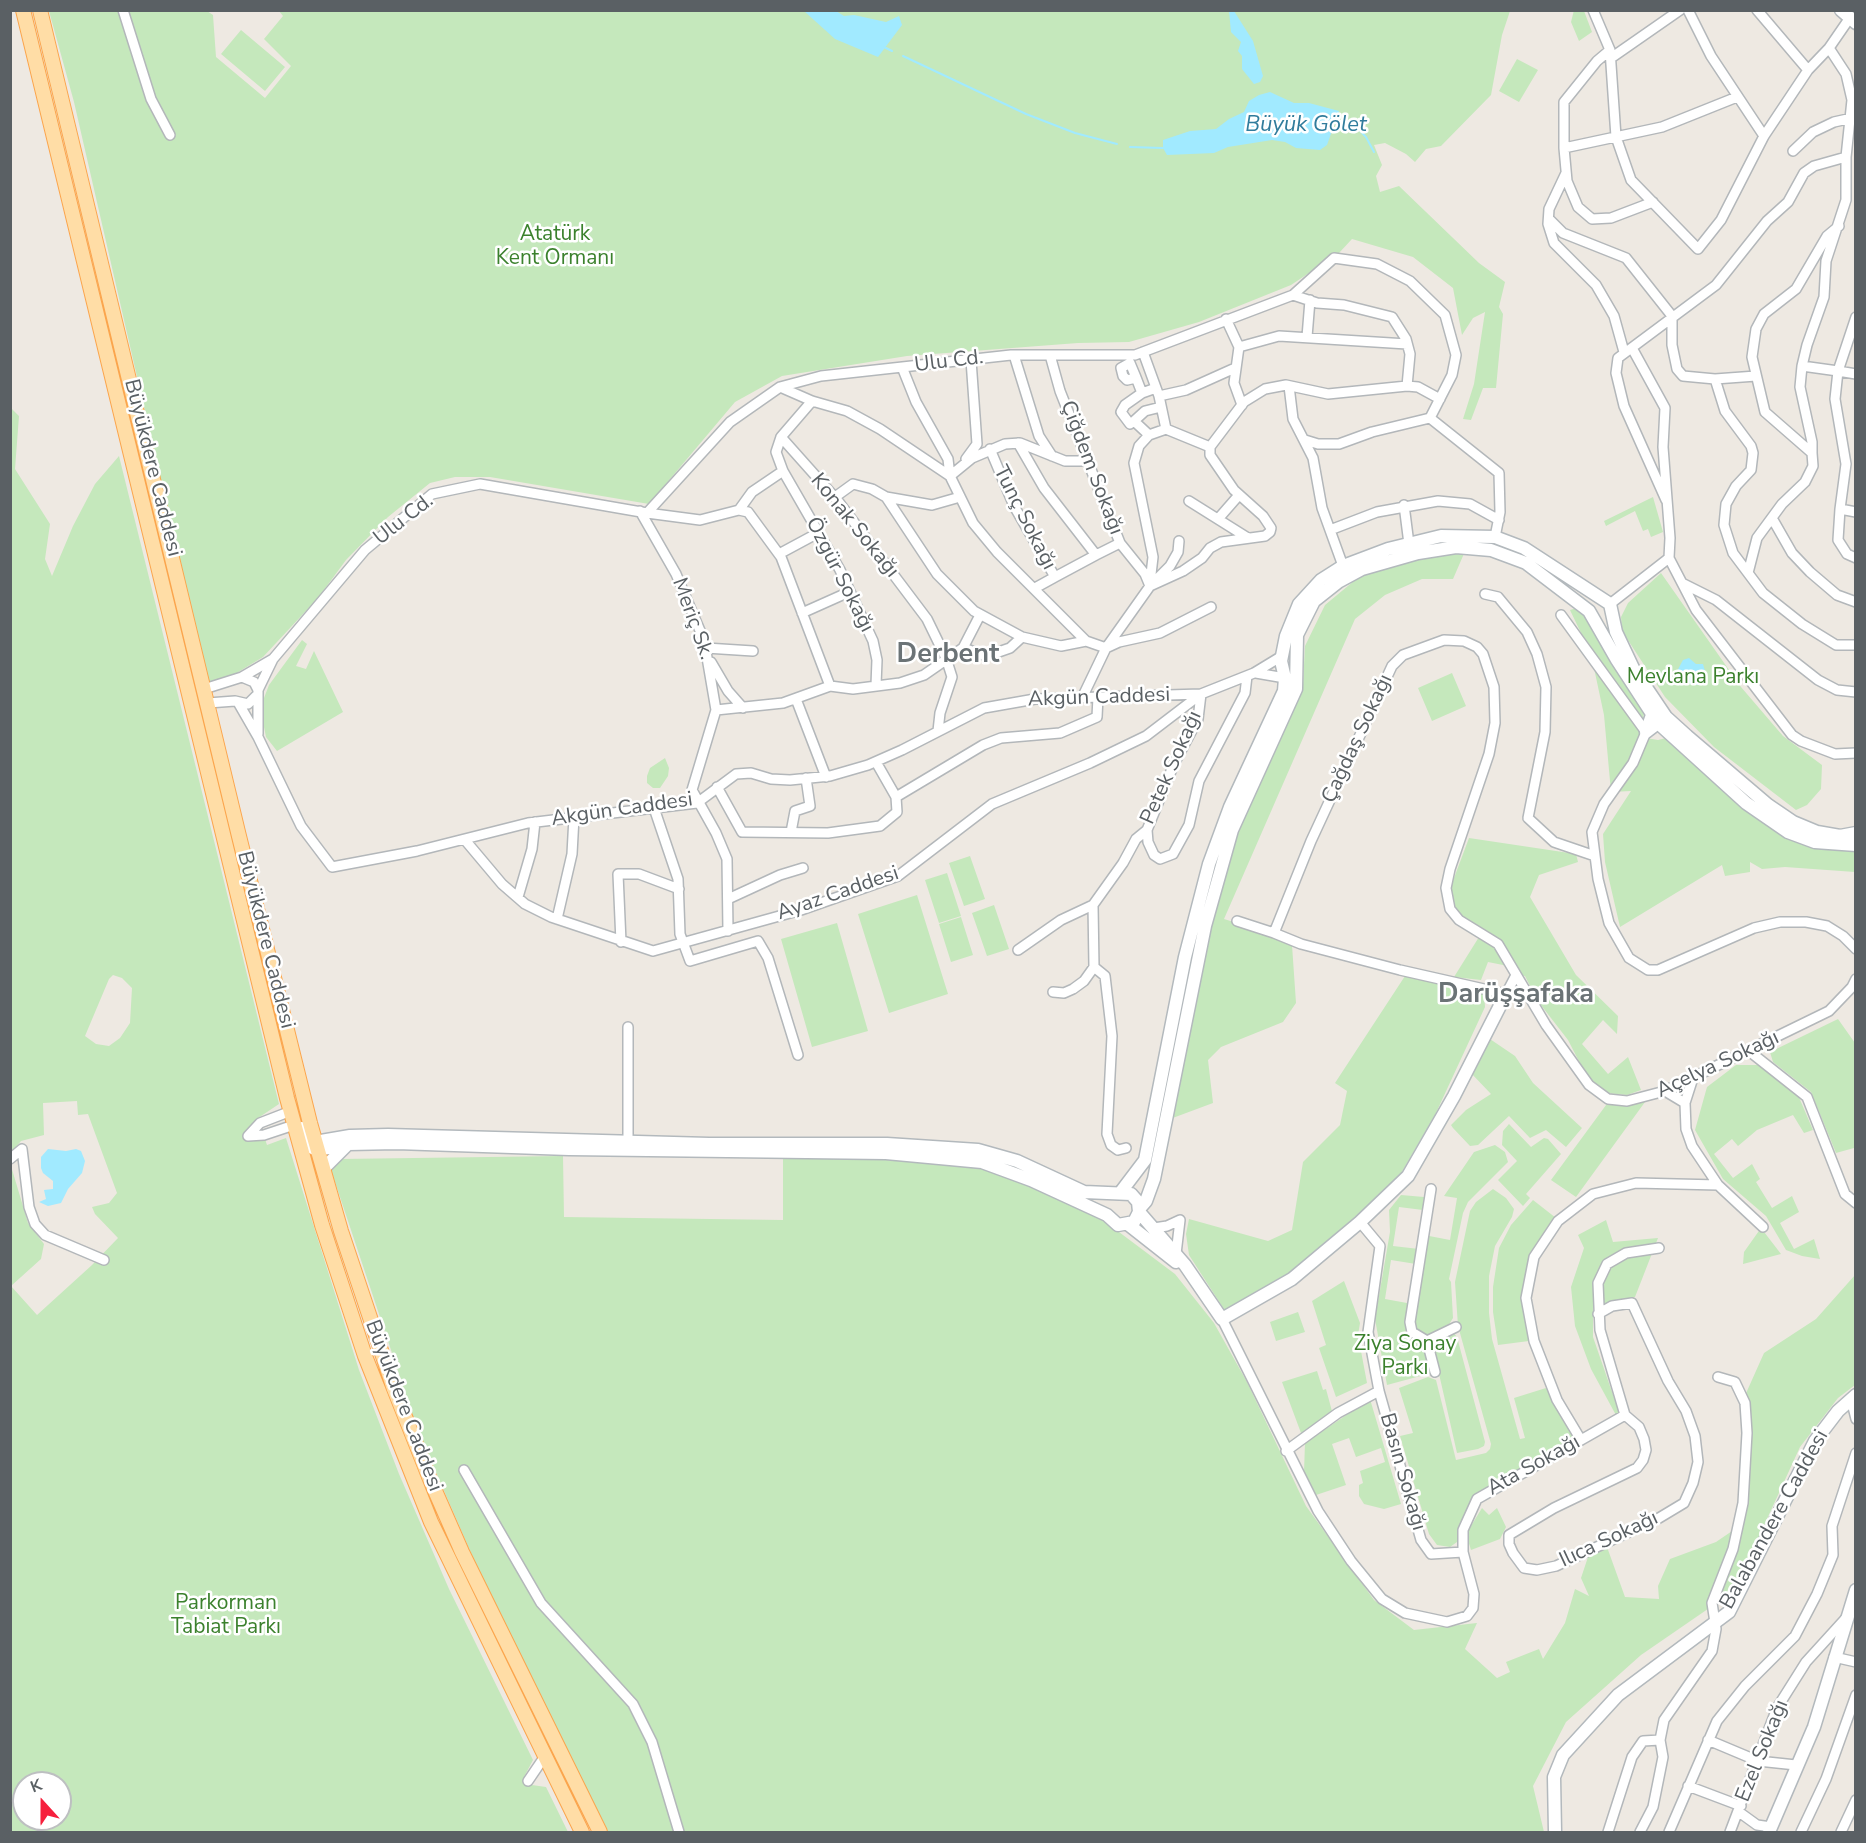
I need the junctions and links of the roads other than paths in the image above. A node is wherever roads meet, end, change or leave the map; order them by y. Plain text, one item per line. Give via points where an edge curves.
1 (40, 10) edge
2 (123, 10) edge
3 (1593, 10) edge
4 (1680, 10) edge
5 (1688, 10) edge
6 (1756, 10) edge
7 (25, 17) edge
8 (1848, 18) edge
9 (1829, 48) junction
10 (1611, 54) junction
11 (44, 62) junction
12 (1808, 70) junction
13 (1851, 75) edge
14 (1737, 97) junction
15 (1852, 118) junction
16 (170, 135) dead end
17 (1764, 136) junction
18 (1616, 137) junction
19 (1564, 148) junction
20 (1793, 151) dead end
21 (1846, 157) junction
22 (1566, 173) junction
23 (1653, 202) junction
24 (1548, 219) junction
25 (1840, 224) junction
26 (1293, 295) junction
27 (1310, 300) junction
28 (1672, 316) junction
29 (1856, 317) edge
30 (1226, 319) junction
31 (1307, 337) junction
32 (1407, 345) junction
33 (1239, 347) junction
34 (1628, 350) junction
35 (1143, 352) junction
36 (1014, 355) junction
37 (1050, 356) junction
38 (971, 360) junction
39 (1802, 366) junction
40 (902, 368) junction
41 (1235, 368) junction
42 (1150, 371) junction
43 (1838, 371) junction
44 (1856, 374) edge
45 (1756, 376) junction
46 (1715, 380) junction
47 (1289, 386) junction
48 (1407, 386) junction
49 (780, 387) junction
50 (1158, 392) junction
51 (1142, 393) junction
52 (1440, 399) junction
53 (812, 401) junction
54 (1242, 405) junction
55 (1161, 407) junction
56 (1430, 418) junction
57 (1134, 421) junction
58 (1166, 429) junction
59 (1149, 435) junction
60 (781, 437) junction
61 (1305, 440) junction
62 (1018, 443) junction
63 (1210, 447) junction
64 (990, 449) junction
65 (1812, 453) junction
66 (1052, 456) junction
67 (1087, 461) junction
68 (783, 471) junction
69 (950, 476) junction
70 (1239, 495) junction
71 (835, 497) junction
72 (886, 497) junction
73 (960, 497) junction
74 (1666, 500) junction
75 (1189, 501) dead end
76 (1404, 505) junction
77 (1840, 509) junction
78 (739, 510) junction
79 (643, 512) junction
80 (1856, 512) edge
81 (1772, 518) junction
82 (1218, 519) junction
83 (1499, 520) junction
84 (1330, 530) junction
85 (819, 533) junction
86 (1495, 537) junction
87 (1248, 538) junction
88 (1179, 541) dead end
89 (1120, 543) junction
90 (1409, 544) junction
91 (779, 554) junction
92 (1096, 555) junction
93 (1669, 558) junction
94 (1856, 558) edge
95 (1343, 566) junction
96 (1748, 573) junction
97 (1054, 577) junction
98 (1682, 583) junction
99 (1150, 586) junction
100 (1035, 588) junction
101 (849, 592) junction
102 (1485, 594) dead end
103 (1856, 602) edge
104 (1607, 605) junction
105 (1211, 608) dead end
106 (802, 613) junction
107 (1590, 614) junction
108 (980, 615) junction
109 (1562, 615) dead end
110 (1022, 637) junction
111 (1086, 641) junction
112 (1856, 645) edge
113 (963, 648) junction
114 (1106, 648) junction
115 (706, 651) junction
116 (753, 651) dead end
117 (946, 658) junction
118 (273, 659) junction
119 (1298, 664) junction
120 (1283, 666) junction
121 (1250, 675) junction
122 (240, 678) junction
123 (876, 685) junction
124 (830, 686) junction
125 (1856, 692) edge
126 (257, 693) junction
127 (1201, 694) junction
128 (210, 696) junction
129 (1098, 697) junction
130 (1082, 698) junction
131 (191, 699) junction
132 (796, 699) junction
133 (237, 703) junction
134 (744, 708) junction
135 (716, 710) junction
136 (1659, 716) junction
137 (938, 731) junction
138 (1646, 732) junction
139 (1670, 735) junction
140 (258, 737) junction
141 (1856, 753) edge
142 (876, 762) junction
143 (826, 777) junction
144 (806, 778) junction
145 (717, 787) junction
146 (896, 797) junction
147 (697, 803) junction
148 (654, 808) junction
149 (574, 817) junction
150 (535, 822) junction
151 (1147, 830) junction
152 (791, 832) junction
153 (1856, 833) edge
154 (465, 840) junction
155 (1856, 845) edge
156 (1595, 856) junction
157 (803, 868) dead end
158 (679, 890) junction
159 (518, 897) junction
160 (728, 899) junction
161 (1093, 905) junction
162 (557, 919) junction
163 (1237, 921) dead end
164 (728, 931) junction
165 (1274, 933) junction
166 (621, 942) junction
167 (682, 944) junction
168 (1856, 949) edge
169 (1018, 950) dead end
170 (1094, 967) junction
171 (1516, 975) junction
172 (1856, 979) edge
173 (1053, 992) dead end
174 (1506, 994) junction
175 (628, 1028) dead end
176 (1749, 1051) junction
177 (798, 1055) dead end
178 (1693, 1078) junction
179 (1665, 1091) junction
180 (1685, 1103) junction
181 (289, 1104) junction
182 (310, 1123) junction
183 (294, 1125) junction
184 (349, 1140) junction
185 (628, 1141) junction
186 (310, 1148) junction
187 (1125, 1148) dead end
188 (857, 1149) junction
189 (10, 1159) edge
190 (323, 1169) junction
191 (1718, 1185) junction
192 (1431, 1189) dead end
193 (1118, 1193) junction
194 (1856, 1203) edge
195 (1139, 1211) junction
196 (1107, 1215) junction
197 (1360, 1222) junction
198 (1129, 1224) junction
199 (1763, 1227) dead end
200 (1154, 1228) junction
201 (1659, 1248) dead end
202 (1176, 1254) junction
203 (104, 1260) dead end
204 (1189, 1272) junction
205 (1598, 1314) junction
206 (1222, 1319) junction
207 (1456, 1327) dead end
208 (1427, 1341) junction
209 (1435, 1372) dead end
210 (1718, 1377) dead end
211 (1379, 1391) junction
212 (1853, 1397) edge
213 (1624, 1415) junction
214 (1856, 1419) edge
215 (1581, 1440) junction
216 (1287, 1450) junction
217 (1856, 1453) edge
218 (464, 1470) dead end
219 (1463, 1552) junction
220 (1856, 1590) edge
221 (1846, 1618) junction
222 (1715, 1623) junction
223 (1834, 1657) junction
224 (1856, 1662) edge
225 (1856, 1695) edge
226 (1660, 1740) junction
227 (1708, 1740) junction
228 (545, 1756) junction
229 (1758, 1761) junction
230 (1797, 1766) junction
231 (528, 1781) dead end
232 (1688, 1786) junction
233 (1856, 1800) edge
234 (1740, 1809) junction
235 (1770, 1830) edge
236 (582, 1833) edge
237 (600, 1833) edge
238 (680, 1833) edge
239 (1555, 1833) edge
240 (1608, 1833) edge
241 (1640, 1833) edge
242 (1669, 1833) edge
243 (1730, 1833) edge
244 (1801, 1833) edge
245 (1841, 1833) edge

1 - 11 main road, Büyükdere Caddesi
2 - 16 street via 151,99
3 - 10 street
4 - 10 street
5 - 14 street
6 - 12 street
7 - 11 main road, Büyükdere Caddesi
8 - 9 street
9 - 12 street
9 - 13 street
10 - 18 street
10 - 19 street via 1597,61 1564,102
11 - 128 main road, Büyükdere Caddesi
11 - 131 main road, Büyükdere Caddesi
12 - 17 street
13 - 15 street
14 - 17 street
14 - 18 street via 1662,127
15 - 20 street via 1813,132
15 - 21 street
17 - 23 street via 1721,220 1698,249
18 - 19 street
18 - 23 street via 1631,180
19 - 22 street
21 - 25 street via 1846,200
21 - 28 street via 1804,173 1788,202 1767,221 1716,285
22 - 23 street via 1578,207 1592,219 1611,218
22 - 24 street
24 - 28 street via 1563,233 1626,258
24 - 34 street via 1554,243 1596,285
25 - 39 street via 1826,261 1824,297
25 - 45 street via 1827,236 1796,289 1764,314 1756,328 1752,357
26 - 27 street
26 - 30 street, Ulu Cd.
26 - 52 street, Ulu Cd. via 1334,258 1377,264 1410,281 1445,315 1450,330 1456,355 1452,375
27 - 31 street
27 - 32 street via 1392,318
28 - 34 street
28 - 46 street via 1677,369 1683,376
29 - 43 street
30 - 33 street
30 - 35 street, Ulu Cd.
31 - 32 street
31 - 33 street via 1279,336
32 - 48 street
33 - 41 street
34 - 74 street via 1665,408
34 - 74 street via 1618,358 1616,373 1624,406
35 - 37 street, Ulu Cd.
35 - 42 street
36 - 37 street, Ulu Cd.
36 - 38 street, Ulu Cd.
36 - 66 street via 1039,436
37 - 67 street, Çiğdem Sokağı
38 - 40 street, Ulu Cd.
38 - 69 street via 976,444
39 - 43 street
39 - 65 street via 1800,387
40 - 49 street, Ulu Cd. via 821,376
40 - 69 street via 948,459
41 - 50 street via 1186,390
41 - 54 street via 1234,383
42 - 50 street
42 - 51 street via 1136,376
43 - 44 street
43 - 77 street via 1835,399 1846,464
45 - 46 street
45 - 65 street via 1765,412
46 - 96 street via 1725,411 1753,453 1751,470 1726,504 1724,525 1734,553
47 - 48 street via 1328,394
47 - 54 street via 1265,389
47 - 61 street via 1293,419
48 - 52 street via 1418,387
49 - 53 street
49 - 79 street, Ulu Cd. via 730,422
50 - 51 street
50 - 55 street
51 - 57 street via 1121,412 1130,424
52 - 56 street, Ulu Cd.
53 - 60 street
53 - 69 street via 847,411
54 - 63 street
55 - 57 street via 1145,411
55 - 58 street
56 - 61 street via 1339,444
56 - 83 street via 1499,473
57 - 59 street
58 - 59 street
58 - 63 street
59 - 99 street via 1139,446 1134,463 1153,557
60 - 68 street, Özgür Sokağı via 776,452
60 - 71 street, Konak Sokağı
61 - 84 street
62 - 64 street
62 - 66 street
62 - 92 street via 1044,488
63 - 70 street via 1217,470
64 - 69 street
64 - 97 street, Tunç Sokağı via 1014,506
65 - 81 street via 1811,471
66 - 67 street via 1065,461
67 - 89 street, Çiğdem Sokağı
68 - 78 street via 752,492
68 - 85 street, Özgür Sokağı
69 - 73 street
70 - 82 street
70 - 87 street via 1271,528 1269,534
71 - 72 street via 853,484
71 - 117 street, Konak Sokağı via 927,619
72 - 73 street via 932,505
72 - 108 street via 937,574
73 - 100 street via 973,523
74 - 93 street
75 - 82 street
76 - 83 street via 1438,501 1470,504
76 - 84 street
76 - 90 street
77 - 80 street
77 - 94 street via 1838,540 1847,554
78 - 79 street via 700,520
78 - 91 street via 748,512
79 - 115 street, Meriç Sk. via 694,612
79 - 118 street, Ulu Cd. via 480,483 432,494 365,550
81 - 96 street via 1757,538
81 - 103 street via 1792,553 1810,572 1837,595
82 - 87 street
83 - 86 street
84 - 95 street
85 - 91 street
85 - 101 street, Özgür Sokağı
86 - 90 main road via 1441,536
86 - 104 main road via 1548,562
87 - 99 street via 1221,542 1183,571
88 - 99 street via 1170,566
89 - 92 street, Tunç Sokağı
89 - 99 street, Çiğdem Sokağı
90 - 95 main road
91 - 106 street
92 - 97 street, Tunç Sokağı
93 - 98 street
93 - 104 street
95 - 120 main road via 1321,580 1299,604 1286,636
96 - 112 street via 1763,593 1802,624 1836,645
97 - 100 street
98 - 125 street via 1716,600 1818,680 1837,690
98 - 141 street via 1696,610 1792,735 1835,754
99 - 114 street
100 - 111 street
101 - 106 street
101 - 123 street, Özgür Sokağı via 873,641
102 - 156 street via 1498,597 1527,632 1546,687 1545,732 1528,818 1554,842
104 - 107 main road via 1594,601
104 - 107 main road via 1604,622 1597,622
104 - 136 main road via 1624,651
105 - 114 street via 1160,633
106 - 124 street
107 - 119 main road via 1549,578 1507,554 1456,547 1418,553 1362,569 1314,601 1297,636
107 - 136 main road
108 - 110 street
108 - 113 street
109 - 138 street
110 - 111 street via 1060,646
110 - 113 street via 1010,648 987,656
111 - 114 street
113 - 117 street
114 - 130 street
115 - 116 street
115 - 134 street via 728,691
115 - 135 street, Meriç Sk.
117 - 123 street via 924,675
117 - 137 street, Konak Sokağı via 952,677
118 - 122 street, Ulu Cd.
118 - 126 street, Ulu Cd.
119 - 120 street, Akgün Caddesi
119 - 195 main road via 1296,689 1232,830 1205,926 1154,1179
120 - 121 street, Akgün Caddesi
120 - 121 street, Akgün Caddesi
120 - 193 main road via 1284,691 1230,807 1209,864 1185,957 1145,1160
121 - 127 street, Akgün Caddesi
121 - 151 street via 1245,693 1199,781 1189,825 1173,854 1160,859 1154,855
122 - 126 street via 254,682
122 - 128 street, Ulu Cd.
122 - 133 street via 230,689
123 - 124 street via 853,689
124 - 132 street
126 - 133 street via 248,704
126 - 140 street, Akgün Caddesi
127 - 129 street, Akgün Caddesi
127 - 151 street, Petek Sokağı via 1198,719 1174,764
127 - 164 street, Ayaz Caddesi via 1146,736 992,804 898,876
128 - 131 main road
128 - 133 street
128 - 182 main road, Büyükdere Caddesi
129 - 130 street, Akgün Caddesi
129 - 146 street via 1097,717 1060,733 1001,738
130 - 137 street, Akgün Caddesi via 1009,702 984,708
131 - 181 main road, Büyükdere Caddesi
132 - 134 street
132 - 143 street
133 - 140 street, Akgün Caddesi
134 - 135 street
135 - 147 street, Meriç Sk. via 692,785
136 - 138 main road
136 - 139 main road
136 - 153 main road via 1793,822 1817,832 1840,836
137 - 142 street, Akgün Caddesi
138 - 139 main road
138 - 156 street via 1633,763 1604,804 1592,832
139 - 155 main road via 1746,803 1788,832 1815,842
140 - 154 street, Akgün Caddesi via 301,826 332,867
142 - 143 street, Akgün Caddesi
142 - 146 street
143 - 144 street, Akgün Caddesi
144 - 145 street, Akgün Caddesi via 736,774
144 - 152 street via 810,806 795,811
145 - 147 street, Akgün Caddesi
145 - 152 street via 742,832
146 - 152 street via 897,812 880,826 828,833
147 - 148 street, Akgün Caddesi
147 - 160 street via 716,832 727,859
148 - 149 street, Akgün Caddesi
148 - 158 street
149 - 150 street, Akgün Caddesi
149 - 162 street via 572,854
150 - 154 street, Akgün Caddesi
150 - 159 street via 532,849
151 - 161 street, Petek Sokağı via 1136,838
154 - 159 street, Ayaz Caddesi
156 - 168 street via 1609,923 1629,958 1647,970 1659,970 1754,928 1780,922 1827,926
157 - 160 street
158 - 166 street via 639,874 618,874
158 - 167 street
159 - 162 street, Ayaz Caddesi
160 - 164 street
161 - 169 street via 1061,920
161 - 170 street
162 - 166 street, Ayaz Caddesi
163 - 165 street
164 - 167 street, Ayaz Caddesi
165 - 171 street, Çağdaş Sokağı via 1315,831 1392,666 1419,647 1444,640 1464,641 1476,646 1491,670 1495,723 1489,754 1446,888 1450,909 1459,920 1498,944
165 - 174 street via 1301,944
166 - 167 street, Ayaz Caddesi via 653,951
167 - 177 street via 690,961 758,940 768,958
170 - 173 street via 1073,989
170 - 187 street via 1105,976 1112,1036 1107,1134 1111,1145 1118,1150
171 - 174 street
171 - 179 street, Açelya Sokağı via 1561,1048 1589,1084 1608,1099 1627,1101
172 - 176 street, Açelya Sokağı via 1828,1011
174 - 197 main road via 1408,1176
175 - 185 street
176 - 178 street, Açelya Sokağı
176 - 194 street via 1807,1096 1845,1194
178 - 179 street, Açelya Sokağı
178 - 180 street
179 - 180 street
180 - 191 street via 1686,1129 1692,1146
181 - 183 main road, Büyükdere Caddesi
181 - 183 street via 248,1136
181 - 186 main road via 297,1111
182 - 184 main road
182 - 186 main road, Büyükdere Caddesi
183 - 186 main road, Büyükdere Caddesi
184 - 185 main road
184 - 186 main road
184 - 188 main road
184 - 190 main road
185 - 188 main road
186 - 190 main road, Büyükdere Caddesi
186 - 228 main road, Büyükdere Caddesi via 358,1336 402,1456 453,1572
188 - 193 main road via 967,1149 998,1154 1084,1192
188 - 196 main road via 982,1162
189 - 203 street via 22,1149 29,1207 35,1224 45,1235
190 - 237 main road, Büyükdere Caddesi via 368,1316 429,1477
191 - 199 street
191 - 215 street via 1636,1183 1593,1194 1558,1221 1534,1257 1526,1298 1534,1341 1557,1400
192 - 208 street via 1410,1316 1412,1332
193 - 195 main road via 1135,1198
193 - 196 main road via 1108,1201
195 - 198 main road
195 - 200 main road
196 - 198 main road via 1118,1225
197 - 206 main road via 1292,1279
197 - 211 street, Basın Sokağı via 1380,1246 1368,1320
198 - 204 main road
200 - 202 main road
200 - 202 street via 1180,1220
201 - 205 street via 1626,1253 1607,1264 1598,1283
202 - 204 main road
204 - 206 main road
205 - 213 street
205 - 213 street, Ilıca Sokağı via 1612,1306 1632,1303 1695,1436 1698,1462 1693,1483 1683,1503 1659,1518 1556,1566 1524,1568 1513,1553 1509,1535 1554,1508 1637,1468 1643,1460 1644,1438 1639,1427
206 - 216 street, Ata Sokağı
207 - 208 street
208 - 209 street
210 - 222 street via 1739,1387 1745,1403 1747,1433 1743,1503 1733,1549 1712,1603
211 - 216 street, Basın Sokağı via 1338,1413
211 - 219 street, Basın Sokağı via 1421,1540 1431,1554
212 - 214 street
212 - 222 main road, Balabandere Caddesi via 1815,1441 1734,1604
213 - 215 street, Ata Sokağı
215 - 219 street, Ata Sokağı via 1477,1499 1463,1530
216 - 219 street, Ata Sokağı via 1318,1511 1351,1561 1382,1599 1405,1613 1447,1622 1467,1616 1473,1608 1474,1594
217 - 227 street via 1832,1526 1833,1555 1796,1636 1745,1686 1717,1721
218 - 238 street via 541,1603 633,1704 652,1742
220 - 221 main road
221 - 223 main road
221 - 229 street, Ezel Sokağı via 1806,1662 1783,1698
222 - 226 street via 1712,1651 1664,1720
222 - 239 main road, Balabandere Caddesi via 1618,1695 1563,1755 1554,1777
223 - 224 street
223 - 230 main road via 1814,1727
225 - 244 street via 1826,1779
226 - 240 street via 1643,1741 1632,1757
226 - 241 street via 1664,1757 1653,1807
227 - 229 street
227 - 232 street
228 - 231 street
228 - 236 main road, Büyükdere Caddesi
229 - 230 street
229 - 234 street, Ezel Sokağı
230 - 235 main road
232 - 234 street
232 - 242 street
233 - 245 street
234 - 235 street via 1757,1825
234 - 243 street, Ezel Sokağı

